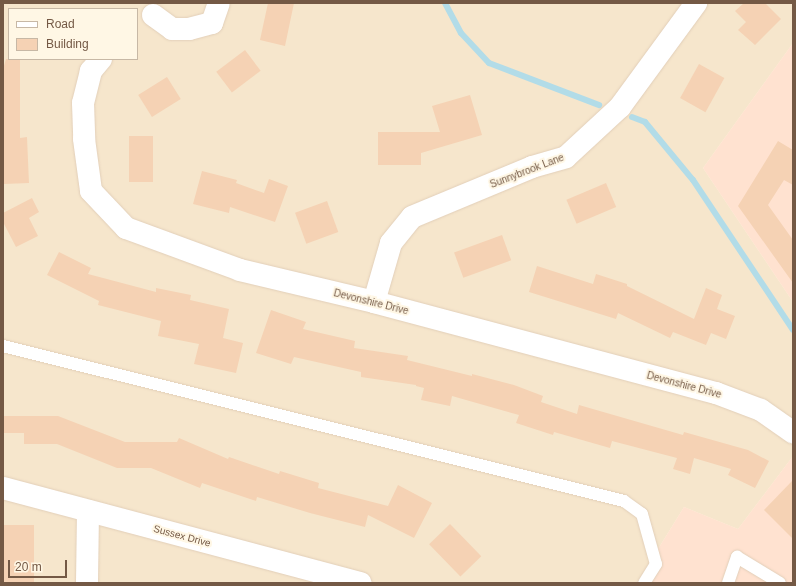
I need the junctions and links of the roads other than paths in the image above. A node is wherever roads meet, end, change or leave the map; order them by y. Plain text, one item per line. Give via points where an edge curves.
1 (219, 3) edge
2 (696, 3) edge
3 (148, 14) edge
4 (100, 60) edge
5 (374, 302) junction
6 (3, 346) edge
7 (793, 432) edge
8 (3, 488) edge
9 (88, 511) junction
10 (87, 583) edge
11 (361, 583) edge
12 (644, 583) edge
13 (728, 583) edge
14 (780, 583) edge

1 - 3 street via 212,23 189,29 172,29
2 - 5 street, Sunnybrook Lane via 620,107 566,157 532,167 412,217 391,243
4 - 5 street, Devonshire Drive via 91,71 83,103 84,140 91,191 126,228 240,270
5 - 7 street, Devonshire Drive via 716,393 761,410
6 - 12 lane via 624,501 642,514 656,564
8 - 9 street, Sussex Drive
9 - 10 street
9 - 11 street, Sussex Drive
13 - 14 lane via 737,557

